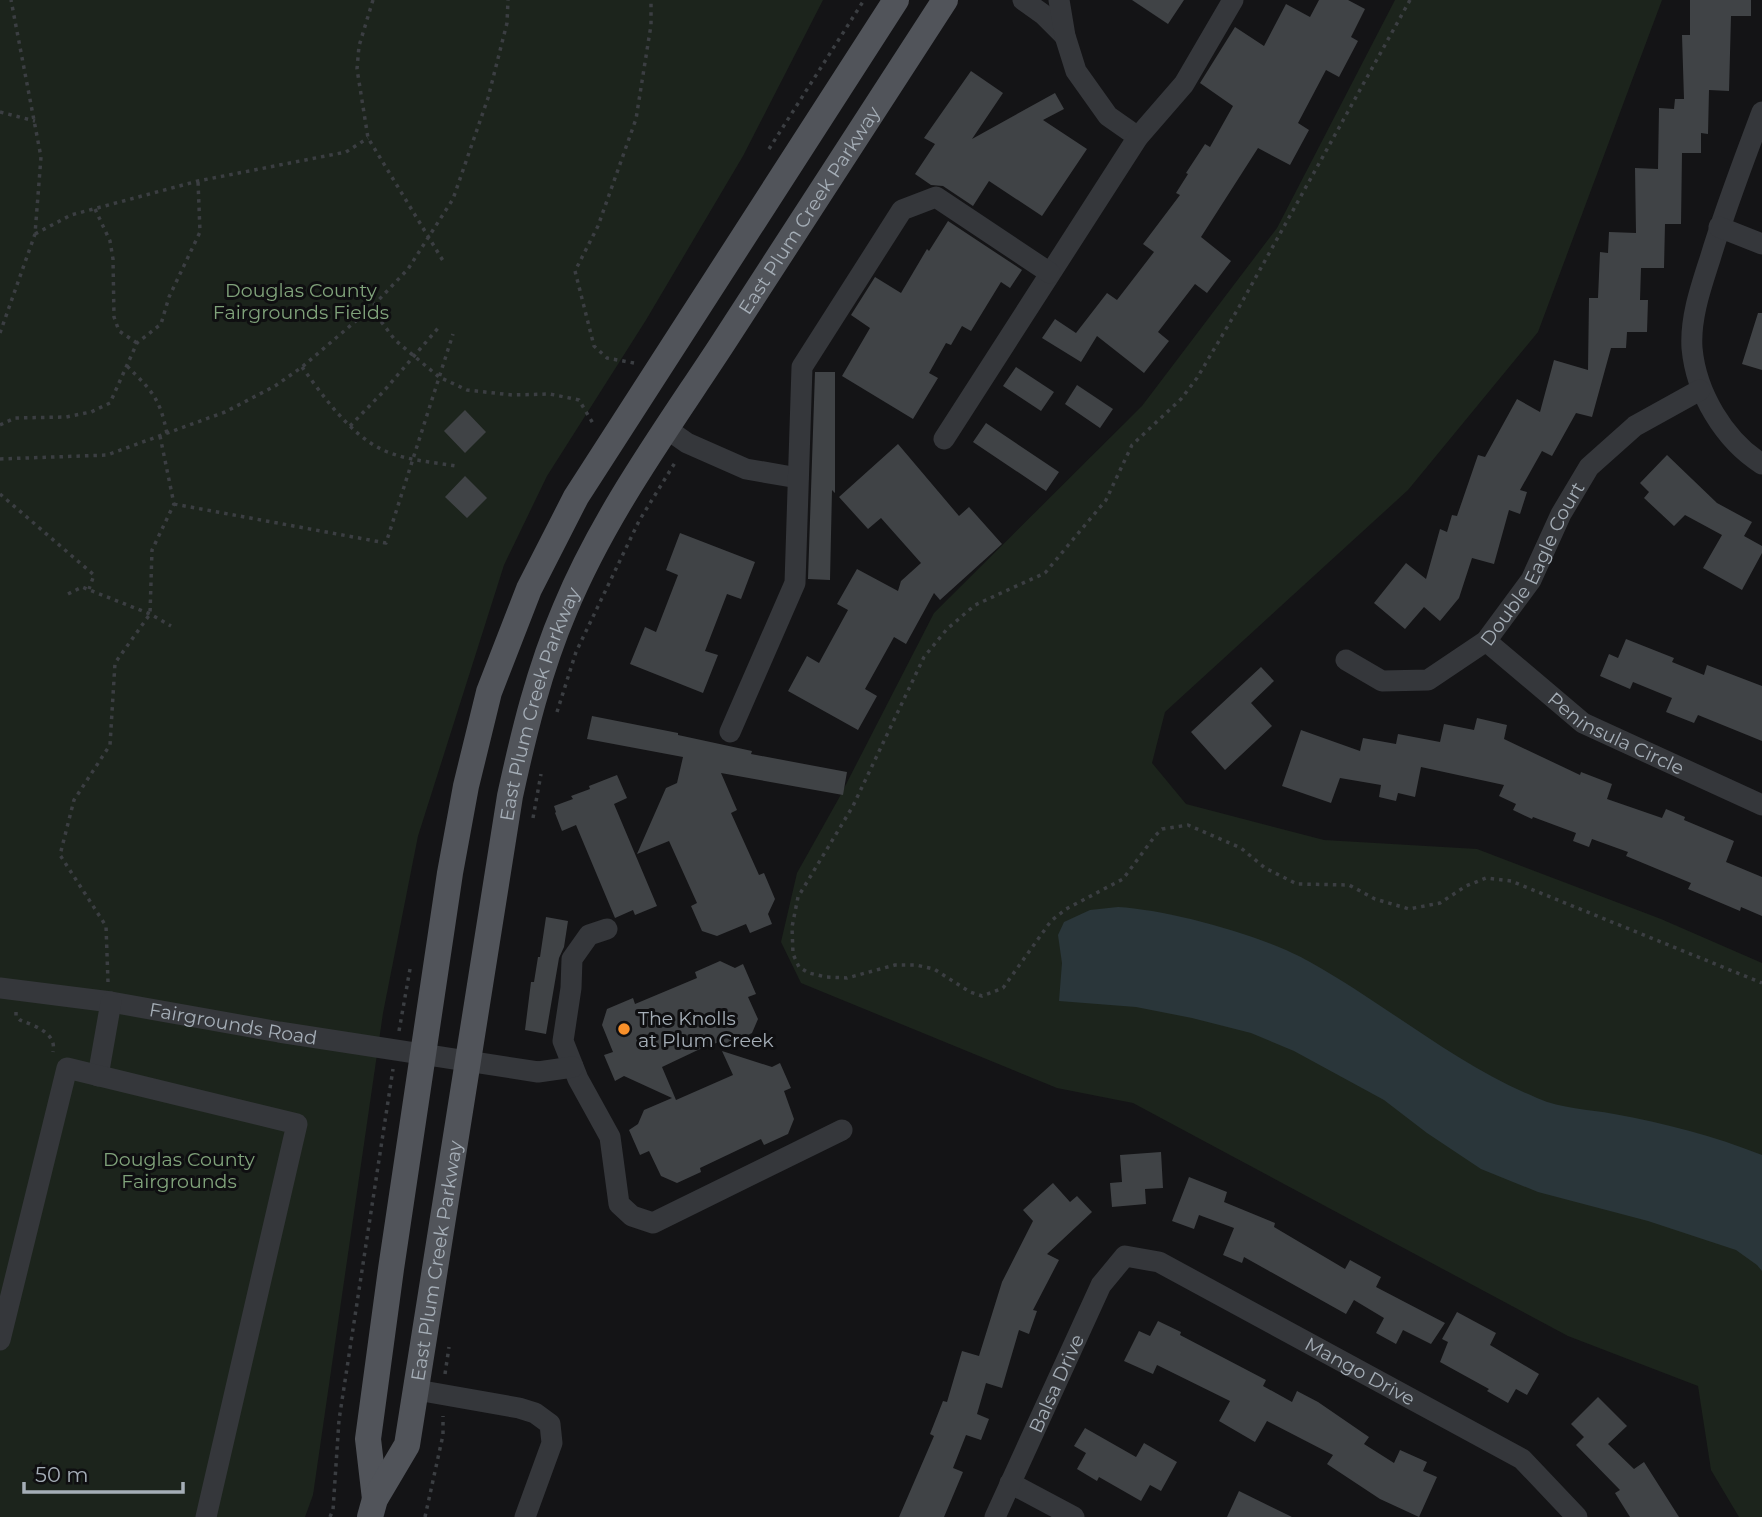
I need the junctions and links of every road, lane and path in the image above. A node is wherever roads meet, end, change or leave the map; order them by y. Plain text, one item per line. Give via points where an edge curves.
1 (11, 0) edge
2 (373, 0) edge
3 (508, 0) edge
4 (651, 0) edge
5 (896, 0) edge
6 (945, 0) edge
7 (1023, 0) edge
8 (1059, 0) edge
9 (1233, 0) edge
10 (1410, 0) edge
11 (1065, 36) junction
12 (1762, 111) edge
13 (0, 112) edge
14 (35, 121) junction
15 (1138, 137) junction
16 (368, 138) junction
17 (198, 181) junction
18 (95, 208) junction
19 (1719, 228) junction
20 (35, 234) junction
21 (429, 236) junction
22 (1762, 244) edge
23 (444, 264) dead end
24 (1051, 273) junction
25 (371, 308) junction
26 (439, 327) dead end
27 (0, 332) edge
28 (453, 334) dead end
29 (137, 343) junction
30 (414, 356) junction
31 (635, 363) dead end
32 (127, 366) junction
33 (302, 367) junction
34 (439, 377) junction
35 (1700, 390) junction
36 (0, 425) edge
37 (594, 425) dead end
38 (351, 426) junction
39 (167, 434) junction
40 (160, 436) junction
41 (677, 436) junction
42 (944, 439) dead end
43 (412, 458) junction
44 (0, 459) edge
45 (1762, 464) edge
46 (456, 466) dead end
47 (799, 478) junction
48 (0, 494) edge
49 (174, 504) junction
50 (89, 589) junction
51 (68, 594) dead end
52 (150, 614) junction
53 (171, 626) dead end
54 (1486, 641) junction
55 (1346, 660) dead end
56 (556, 713) dead end
57 (730, 732) dead end
58 (541, 774) dead end
59 (1762, 805) edge
60 (532, 822) dead end
61 (607, 929) dead end
62 (1762, 983) edge
63 (0, 988) edge
64 (111, 1002) junction
65 (424, 1054) junction
66 (467, 1062) junction
67 (573, 1067) junction
68 (98, 1076) junction
69 (842, 1130) dead end
70 (1125, 1256) joint
71 (450, 1339) dead end
72 (0, 1340) edge
73 (430, 1392) junction
74 (1010, 1483) junction
75 (372, 1508) edge
76 (206, 1517) edge
77 (425, 1517) edge
78 (525, 1517) edge
79 (995, 1517) edge
80 (1074, 1517) edge
81 (1577, 1517) edge

1 - 14 path
2 - 16 path via 357,69
3 - 21 path via 507,23 488,98 453,199
4 - 31 path via 636,119 598,226 575,271 594,346 607,358
5 - 65 main road, East Plum Creek Parkway via 576,497 529,589 489,692 466,786
6 - 41 main road, East Plum Creek Parkway
7 - 11 street
8 - 11 street
9 - 15 street via 1184,84
10 - 62 path via 1197,379 1132,445 1107,500 1045,573 975,605 924,657 853,806 798,897 793,954 799,967 826,977 847,978 895,965 916,965 934,970 970,992 993,993 1003,988 1051,921 1123,879 1163,829 1188,825 1241,848 1265,868 1297,884 1349,885 1409,909 1440,903 1486,878 1511,881
11 - 15 street via 1076,71 1108,116
12 - 19 street
13 - 14 path
14 - 20 path via 41,157
15 - 24 street
16 - 17 path via 346,152
16 - 21 path
17 - 18 path
17 - 29 path via 200,232 161,324
18 - 20 path
18 - 29 path via 113,259 114,317 119,331
19 - 22 street
19 - 35 street via 1697,299 1692,347
20 - 27 path
21 - 23 path
21 - 25 path via 408,269
24 - 42 street
24 - 47 street via 936,197 902,209 802,367
25 - 30 path
25 - 33 path
26 - 30 path
28 - 34 path
29 - 32 path
30 - 34 path
30 - 38 path
32 - 36 path via 110,402 91,412 15,418
32 - 39 path via 155,394
33 - 38 path
33 - 39 path via 226,412
34 - 37 path via 467,390 579,400
34 - 43 path
35 - 45 street via 1723,426
35 - 54 street, Double Eagle Court via 1635,426 1589,467 1531,580
38 - 43 path via 381,449
39 - 40 path
40 - 44 path via 107,455
40 - 49 path
41 - 47 street via 746,469
41 - 56 path via 576,652
41 - 66 main road, East Plum Creek Parkway via 611,518 566,606 543,666 510,796
43 - 46 path
43 - 49 path via 386,542
47 - 57 street via 795,583
48 - 50 path via 94,575
49 - 52 path via 152,550
50 - 51 path via 82,587
50 - 52 path
52 - 53 path
52 - 64 path via 115,663 110,746 74,800 60,855 106,926
54 - 55 street, Double Eagle Court via 1428,680 1382,681
54 - 59 street, Peninsula Circle via 1583,723
58 - 60 path
61 - 67 street via 589,935 572,959 563,1041
63 - 64 street, Fairgrounds Road
64 - 65 street, Fairgrounds Road
64 - 68 street
65 - 66 street, Fairgrounds Road
65 - 75 main road, East Plum Creek Parkway via 368,1439
66 - 67 street, Fairgrounds Road via 538,1072
66 - 73 main road, East Plum Creek Parkway
67 - 69 street via 610,1137 619,1204 632,1216 653,1223
68 - 72 street via 67,1069
68 - 76 street via 297,1124
70 - 74 street, Balsa Drive via 1101,1285
70 - 81 street, Mango Drive via 1159,1262 1522,1459
71 - 73 path
73 - 75 main road, East Plum Creek Parkway
73 - 77 path via 443,1435
73 - 78 street via 519,1408 550,1424 552,1443
74 - 79 street, Balsa Drive
74 - 80 street

